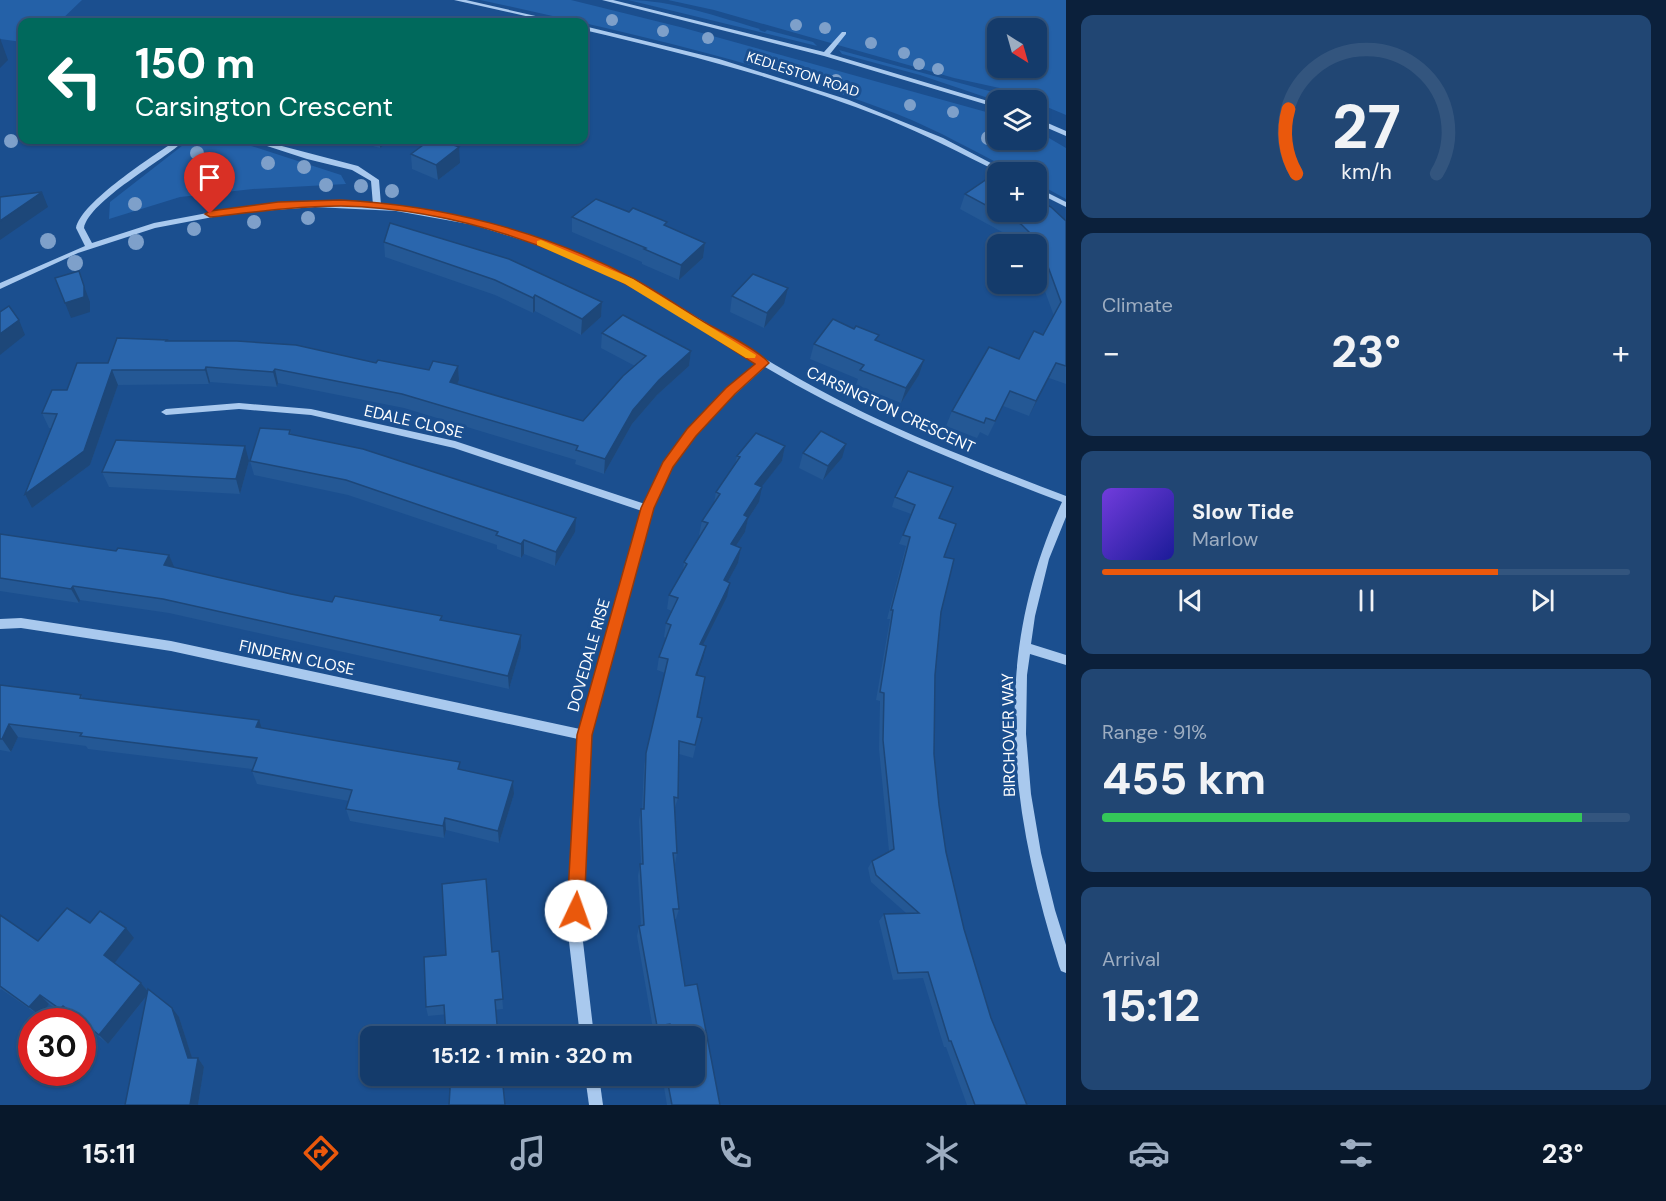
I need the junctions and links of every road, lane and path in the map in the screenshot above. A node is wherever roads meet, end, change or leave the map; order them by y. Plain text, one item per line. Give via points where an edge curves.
1 (457, 0) edge
2 (605, 0) edge
3 (540, 18) edge
4 (588, 29) edge
5 (844, 33) dead end
6 (826, 56) junction
7 (987, 103) edge
8 (1047, 125) edge
9 (1066, 134) edge
10 (176, 144) edge
11 (266, 144) edge
12 (987, 163) edge
13 (1047, 195) edge
14 (377, 205) junction
15 (1066, 205) edge
16 (90, 246) junction
17 (0, 286) edge
18 (763, 363) junction
19 (166, 412) dead end
20 (1066, 500) edge
21 (1066, 504) edge
22 (648, 508) junction
23 (0, 624) edge
24 (1024, 647) junction
25 (1066, 660) edge
26 (584, 735) junction
27 (1066, 966) edge
28 (586, 1026) edge
29 (593, 1086) edge
30 (596, 1105) edge

1 - 3 street
2 - 6 street, KEDLESTON ROAD
4 - 12 street, KEDLESTON ROAD via 759,73 861,107 932,135
5 - 6 street
6 - 7 street, KEDLESTON ROAD
8 - 9 street
10 - 16 street via 84,215 81,234
11 - 14 street via 355,168 375,180
13 - 15 street
14 - 16 street, CARSINGTON CRESCENT via 278,206 188,217
14 - 18 street, CARSINGTON CRESCENT via 468,221 565,252 629,281
16 - 17 street, CARSINGTON CRESCENT
18 - 20 street, CARSINGTON CRESCENT via 885,426
18 - 22 street, DOVEDALE RISE via 692,432 668,465
19 - 22 street, EDALE CLOSE via 239,406 311,412 455,445
21 - 24 street, BIRCHOVER WAY via 1040,572
22 - 26 street, DOVEDALE RISE
23 - 26 street, FINDERN CLOSE via 21,623 171,646
24 - 25 street
24 - 27 street, BIRCHOVER WAY via 1021,734 1030,832
26 - 28 street, DOVEDALE RISE via 575,933
29 - 30 street

